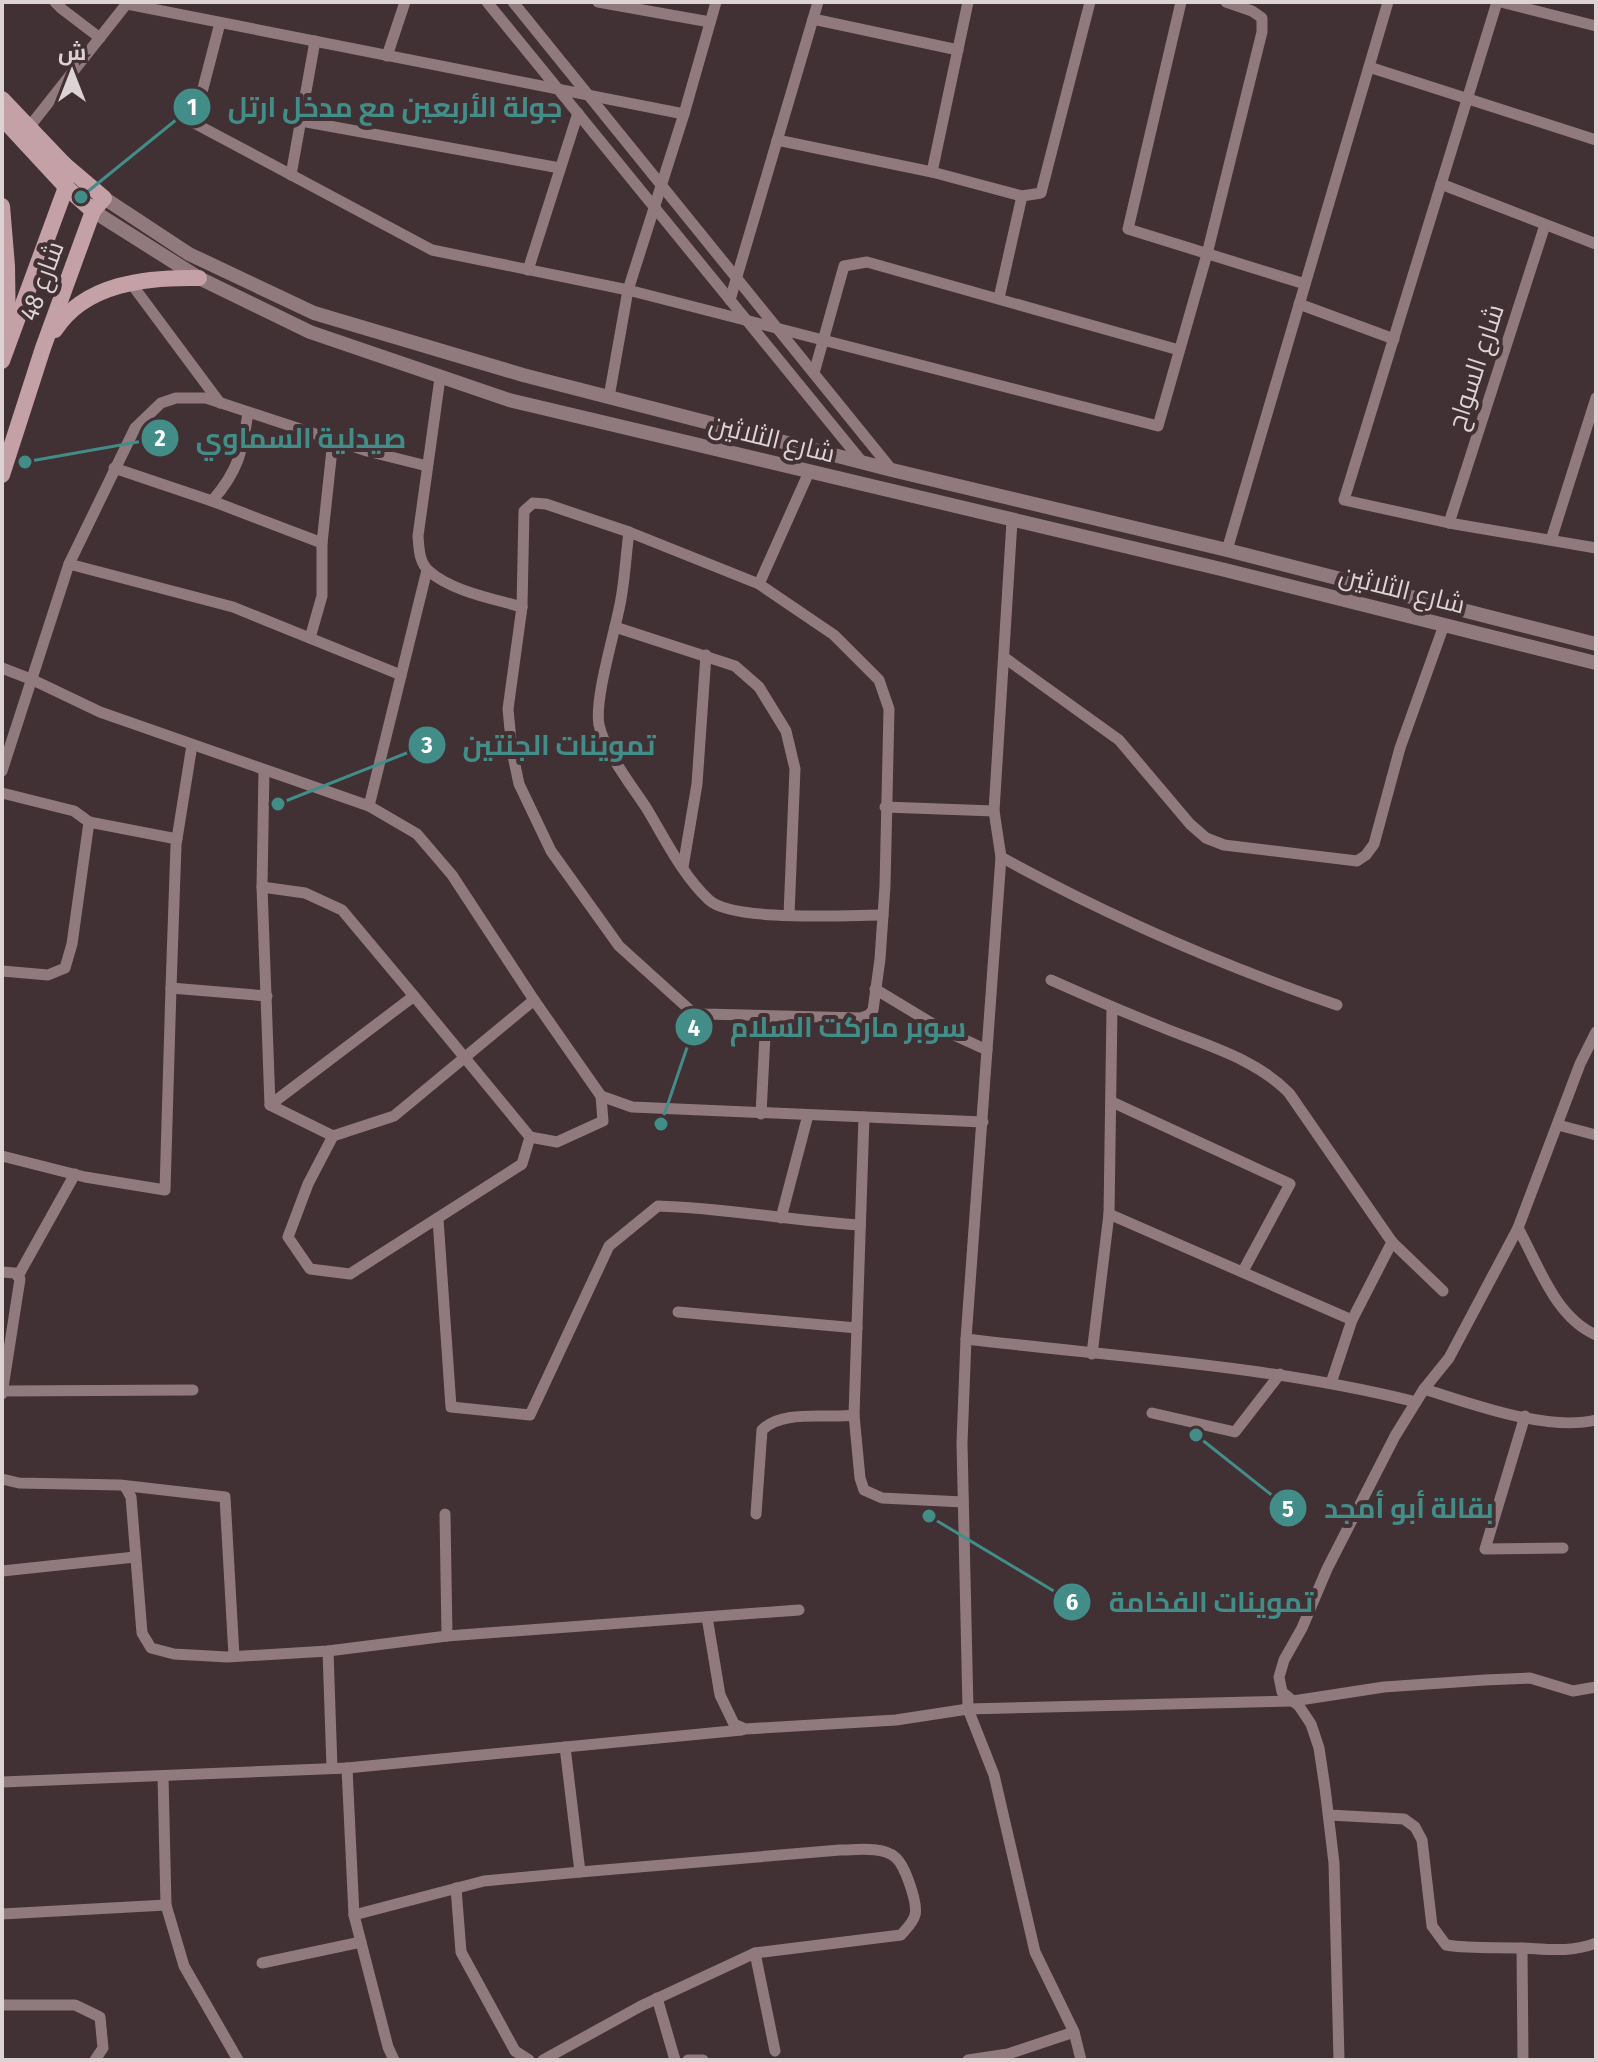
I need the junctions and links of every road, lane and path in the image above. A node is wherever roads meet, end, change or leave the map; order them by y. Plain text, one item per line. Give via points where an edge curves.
1 (55, 2) edge
2 (405, 2) edge
3 (487, 2) edge
4 (603, 2) edge
5 (716, 2) edge
6 (818, 2) edge
7 (968, 2) edge
8 (1090, 2) edge
9 (1181, 2) edge
10 (1226, 2) edge
11 (1388, 2) edge
12 (1499, 2) edge
13 (128, 3) edge
14 (518, 5) edge
15 (813, 19) junction
16 (710, 22) junction
17 (220, 23) junction
18 (1596, 25) edge
19 (514, 34) junction
20 (100, 38) junction
21 (315, 41) junction
22 (958, 50) junction
23 (387, 56) junction
24 (1369, 67) junction
25 (558, 89) junction
26 (588, 95) junction
27 (1467, 98) junction
28 (2, 99) edge
29 (578, 113) junction
30 (684, 114) junction
31 (2, 118) edge
32 (301, 121) junction
33 (30, 126) junction
34 (777, 140) junction
35 (1596, 140) edge
36 (64, 164) junction
37 (560, 168) junction
38 (932, 172) junction
39 (291, 175) junction
40 (1441, 184) junction
41 (662, 186) junction
42 (66, 187) junction
43 (1022, 196) junction
44 (104, 198) junction
45 (2, 206) edge
46 (655, 207) junction
47 (93, 211) junction
48 (1545, 225) junction
49 (1596, 244) edge
50 (1207, 254) junction
51 (528, 270) junction
52 (199, 278) junction
53 (737, 278) junction
54 (130, 282) junction
55 (1305, 284) junction
56 (628, 290) junction
57 (999, 298) junction
58 (730, 300) junction
59 (1299, 304) junction
60 (747, 321) junction
61 (777, 328) junction
62 (1394, 339) junction
63 (822, 340) junction
64 (43, 348) junction
65 (1179, 350) junction
66 (5, 353) edge
67 (814, 373) junction
68 (440, 378) junction
69 (609, 397) junction
70 (1596, 398) edge
71 (220, 403) junction
72 (248, 413) junction
73 (333, 440) junction
74 (863, 463) junction
75 (427, 466) junction
76 (114, 468) junction
77 (892, 470) junction
78 (809, 472) junction
79 (2, 475) edge
80 (212, 501) junction
81 (1018, 501) junction
82 (1012, 521) junction
83 (1449, 523) junction
84 (629, 532) junction
85 (1551, 540) junction
86 (322, 543) junction
87 (1596, 548) edge
88 (1227, 550) junction
89 (69, 564) junction
90 (1221, 569) junction
91 (427, 570) junction
92 (759, 584) junction
93 (522, 607) junction
94 (1444, 625) junction
95 (615, 627) junction
96 (310, 638) junction
97 (1596, 643) edge
98 (706, 655) junction
99 (1005, 658) junction
100 (1596, 663) edge
101 (2, 668) edge
102 (401, 675) junction
103 (33, 680) junction
104 (192, 745) junction
105 (264, 770) junction
106 (2, 771) edge
107 (2, 793) edge
108 (369, 806) junction
109 (885, 807) junction
110 (994, 811) junction
111 (89, 822) junction
112 (177, 839) junction
113 (1001, 857) junction
114 (683, 867) junction
115 (262, 887) junction
116 (789, 915) junction
117 (883, 915) junction
118 (2, 971) edge
119 (1051, 980) dead end
120 (171, 988) junction
121 (875, 989) junction
122 (267, 996) junction
123 (414, 996) junction
124 (534, 1000) junction
125 (1337, 1005) dead end
126 (1112, 1008) junction
127 (766, 1016) junction
128 (1596, 1032) edge
129 (987, 1050) junction
130 (465, 1057) junction
131 (601, 1096) junction
132 (1112, 1102) junction
133 (270, 1105) junction
134 (761, 1114) junction
135 (808, 1115) junction
136 (864, 1117) junction
137 (983, 1122) junction
138 (1558, 1125) junction
139 (1596, 1135) edge
140 (333, 1136) junction
141 (530, 1137) junction
142 (2, 1156) edge
143 (75, 1174) junction
144 (1109, 1214) junction
145 (781, 1218) junction
146 (438, 1219) junction
147 (860, 1225) junction
148 (1518, 1228) junction
149 (1392, 1242) junction
150 (1243, 1271) junction
151 (2, 1272) edge
152 (18, 1276) junction
153 (1443, 1291) dead end
154 (678, 1312) dead end
155 (1352, 1320) junction
156 (857, 1328) junction
157 (1596, 1335) edge
158 (966, 1339) junction
159 (1092, 1354) junction
160 (1280, 1374) junction
161 (1331, 1383) junction
162 (1424, 1389) junction
163 (193, 1390) dead end
164 (2, 1392) edge
165 (1416, 1402) junction
166 (1152, 1413) dead end
167 (854, 1415) junction
168 (1525, 1416) junction
169 (1596, 1420) edge
170 (2, 1479) edge
171 (126, 1488) junction
172 (963, 1502) junction
173 (445, 1514) dead end
174 (756, 1514) dead end
175 (1563, 1548) dead end
176 (135, 1557) junction
177 (2, 1571) edge
178 (799, 1610) dead end
179 (707, 1617) junction
180 (447, 1636) junction
181 (328, 1651) junction
182 (234, 1656) junction
183 (1596, 1687) edge
184 (1293, 1701) junction
185 (968, 1709) junction
186 (745, 1729) junction
187 (565, 1747) junction
188 (332, 1768) junction
189 (347, 1768) junction
190 (163, 1776) junction
191 (2, 1782) edge
192 (1329, 1815) junction
193 (580, 1872) junction
194 (456, 1888) junction
195 (166, 1905) junction
196 (2, 1914) edge
197 (354, 1915) junction
198 (361, 1942) junction
199 (1596, 1943) edge
200 (1522, 1948) junction
201 (755, 1953) junction
202 (262, 1963) dead end
203 (657, 1998) junction
204 (2, 2005) edge
205 (1074, 2032) junction
206 (775, 2051) dead end
207 (1009, 2057) edge
208 (95, 2060) edge
209 (238, 2060) edge
210 (394, 2060) edge
211 (529, 2060) edge
212 (543, 2060) edge
213 (675, 2060) edge
214 (688, 2060) edge
215 (703, 2060) edge
216 (968, 2060) edge
217 (1081, 2060) edge
218 (1339, 2060) edge
219 (1523, 2060) edge

1 - 20 street
2 - 23 street
3 - 19 street
4 - 16 street
5 - 16 street
6 - 15 street
7 - 22 street
8 - 43 street via 1041,193
9 - 50 street via 1128,229
10 - 50 street via 1262,18 1262,32
11 - 24 street
12 - 18 street
12 - 27 street
13 - 17 street
13 - 20 street
14 - 19 street
14 - 26 street
15 - 22 street
15 - 34 street
16 - 30 street
17 - 21 street
17 - 39 street via 194,123
19 - 25 street
20 - 33 street
21 - 23 street
21 - 32 street
22 - 38 street
23 - 25 street
24 - 27 street
24 - 55 street
25 - 26 street
25 - 29 street
26 - 30 street
26 - 41 street
27 - 35 street
27 - 40 street
28 - 33 main road, شارع الثلاثين
29 - 37 street
29 - 46 street
30 - 41 street
31 - 42 main road, شارع الثلاثين
32 - 37 street
32 - 39 street
33 - 36 main road, شارع الثلاثين
34 - 38 street
34 - 53 street
36 - 42 main road, شارع 48
36 - 44 main road, شارع الثلاثين
37 - 51 street
38 - 43 street
39 - 51 street via 432,250
40 - 48 street
40 - 62 street
41 - 46 street
41 - 53 street
42 - 47 main road, شارع الثلاثين
42 - 66 main road, شارع 48
43 - 57 street
44 - 47 main road, شارع 48
44 - 69 street, شارع الثلاثين via 189,254 314,313
45 - 66 main road
46 - 56 street
46 - 58 street
47 - 52 street, شارع الثلاثين
47 - 64 main road, شارع 48
48 - 49 street
48 - 83 street, شارع السواح
50 - 55 street
50 - 65 street
51 - 56 street
52 - 54 main road
52 - 68 street, شارع الثلاثين via 310,332
53 - 58 street
53 - 61 street
54 - 64 main road via 73,309
54 - 71 street
55 - 59 street
56 - 60 street
56 - 69 street
57 - 63 street via 867,262 844,266
57 - 65 street
58 - 60 street
59 - 62 street
59 - 88 street
60 - 61 street
60 - 74 street
61 - 63 street
61 - 67 street
62 - 83 street via 1344,500
63 - 65 street via 1158,426
63 - 67 street
64 - 79 main road, شارع 48
67 - 77 street
68 - 75 street
68 - 78 street, شارع الثلاثين via 509,400
69 - 74 street, شارع الثلاثين
70 - 85 street
71 - 72 street
71 - 76 street via 187,397 161,403 135,428
72 - 73 street
72 - 80 street via 232,478
73 - 75 street
73 - 86 street
74 - 77 street, شارع الثلاثين
75 - 91 street via 418,536
76 - 80 street
76 - 89 street
77 - 81 street, شارع الثلاثين
78 - 82 street, شارع الثلاثين
78 - 92 street
80 - 86 street
81 - 82 street
81 - 88 street, شارع الثلاثين
82 - 90 street, شارع الثلاثين
82 - 99 street
83 - 85 street
84 - 92 street
84 - 93 street via 533,503 524,511
84 - 95 street
85 - 87 street
86 - 96 street via 322,596
88 - 90 street
88 - 97 street, شارع الثلاثين
89 - 96 street via 233,607
89 - 103 street
90 - 94 street, شارع الثلاثين
91 - 93 street via 470,592
91 - 102 street
92 - 109 street via 834,635 879,680 889,709
93 - 127 street via 508,709 512,751 519,784 551,851 619,946 682,1005 705,1014
94 - 99 street via 1400,748 1374,844 1357,861 1224,845 1206,838 1119,740
94 - 100 street, شارع الثلاثين
95 - 98 street
95 - 114 street via 599,724
96 - 102 street
98 - 114 street via 697,784
98 - 116 street via 735,666 759,687 786,731 795,769
99 - 110 street
101 - 103 street
102 - 108 street
103 - 104 street via 100,712
103 - 106 street
104 - 105 street
104 - 112 street
105 - 108 street
105 - 115 street
107 - 111 street via 74,811
108 - 124 street via 426,844
109 - 110 street
109 - 117 street
110 - 113 street
111 - 112 street
111 - 118 street via 65,968 48,975
112 - 120 street
113 - 125 street via 1146,929
113 - 129 street
114 - 116 street via 720,907
115 - 122 street
115 - 123 street via 305,893 342,910
116 - 117 street
117 - 121 street
119 - 126 street
120 - 122 street
120 - 143 street via 165,1190
121 - 127 street via 873,1010 861,1018
121 - 129 street
122 - 133 street
123 - 130 street
123 - 133 street
124 - 130 street
124 - 131 street
126 - 132 street
126 - 149 street via 1269,1075 1297,1104
127 - 134 street
128 - 138 street
129 - 137 street
130 - 140 street via 394,1116
130 - 141 street
131 - 134 street via 632,1107
131 - 141 street via 603,1121 557,1142
132 - 144 street
132 - 150 street via 1290,1184
133 - 140 street
134 - 135 street
135 - 136 street
135 - 145 street
136 - 137 street
136 - 147 street
137 - 158 street
138 - 139 street
138 - 148 street
140 - 146 street via 288,1237 310,1269 350,1274
141 - 146 street via 522,1164
142 - 143 street
143 - 152 street
144 - 150 street
144 - 159 street
145 - 146 street via 658,1206 609,1246 530,1415 451,1407
145 - 147 street
147 - 156 street
148 - 157 street via 1565,1314
148 - 162 street via 1449,1358
149 - 153 street
149 - 155 street
150 - 155 street
151 - 152 street
152 - 164 street
154 - 156 street
155 - 161 street
156 - 167 street
158 - 159 street
158 - 172 street
159 - 160 street
160 - 161 street
160 - 166 street via 1235,1432
161 - 165 street
162 - 165 street
162 - 168 street
163 - 164 street
165 - 184 street via 1284,1660 1282,1692
167 - 172 street via 864,1490 882,1498
167 - 174 street via 769,1422 762,1430
168 - 169 street via 1576,1424
168 - 175 street via 1485,1549
170 - 171 street
171 - 176 street
171 - 182 street via 225,1497
172 - 185 street
173 - 180 street
176 - 177 street
176 - 182 street via 142,1633 151,1648
178 - 179 street
179 - 180 street
179 - 186 street via 720,1695 734,1724
180 - 181 street
181 - 182 street
181 - 188 street
183 - 184 street via 1573,1691 1530,1678 1485,1680 1384,1687
184 - 185 street
184 - 192 street via 1311,1724 1319,1748
185 - 186 street via 896,1720
185 - 205 street via 994,1775 1035,1952
186 - 187 street
187 - 189 street
187 - 193 street
188 - 189 street
188 - 190 street
189 - 197 street
190 - 191 street
190 - 195 street
192 - 200 street via 1404,1819 1415,1827 1422,1840 1432,1926 1446,1945
192 - 218 street
193 - 194 street
193 - 201 street via 877,1850 895,1857 906,1873 916,1913 901,1935
194 - 197 street
194 - 211 street via 461,1952 515,2051
195 - 196 street
195 - 209 street via 184,1966
197 - 198 street
198 - 202 street
198 - 210 street
199 - 200 street via 1581,1949
200 - 219 street
201 - 203 street
201 - 206 street
203 - 212 street
203 - 213 street
204 - 208 street via 75,2005 100,2017 103,2048
205 - 207 street
205 - 217 street
207 - 216 street
214 - 215 street

